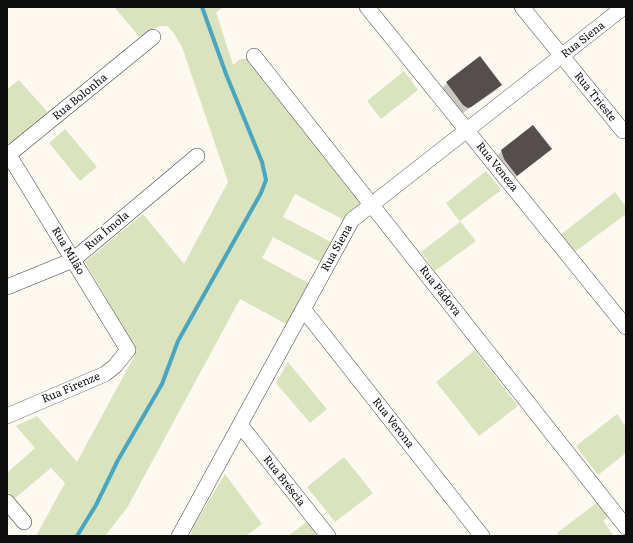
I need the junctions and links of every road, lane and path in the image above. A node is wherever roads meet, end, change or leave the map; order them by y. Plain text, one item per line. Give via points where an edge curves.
1 (367, 7) edge
2 (522, 7) edge
3 (624, 7) edge
4 (153, 37) dead end
5 (254, 56) dead end
6 (562, 56) junction
7 (467, 130) junction
8 (623, 131) dead end
9 (8, 155) edge
10 (197, 156) dead end
11 (372, 205) junction
12 (73, 260) junction
13 (7, 287) edge
14 (304, 310) junction
15 (626, 327) edge
16 (128, 350) joint
17 (7, 416) edge
18 (241, 426) junction
19 (7, 502) edge
20 (24, 522) dead end
21 (626, 527) edge
22 (179, 536) edge
23 (328, 536) edge
24 (482, 536) edge

1 - 7 street, Rua Veneza
2 - 6 street, Rua Trieste
3 - 6 street, Rua Siena
4 - 9 street, Rua Bolonha
5 - 11 street, Rua Pádova
6 - 7 street, Rua Siena
6 - 8 street, Rua Trieste
7 - 11 street, Rua Siena
7 - 15 street, Rua Veneza
9 - 12 street, Rua Milão
10 - 12 street, Rua Ímola
11 - 14 street, Rua Siena via 352,220
11 - 21 street, Rua Pádova
12 - 13 street, Rua Ímola
12 - 16 street, Rua Milão
14 - 18 street, Rua Siena
14 - 24 street, Rua Verona
16 - 17 street, Rua Firenze via 105,374
18 - 22 street, Rua Siena
18 - 23 street, Rua Bréscia
19 - 20 street

